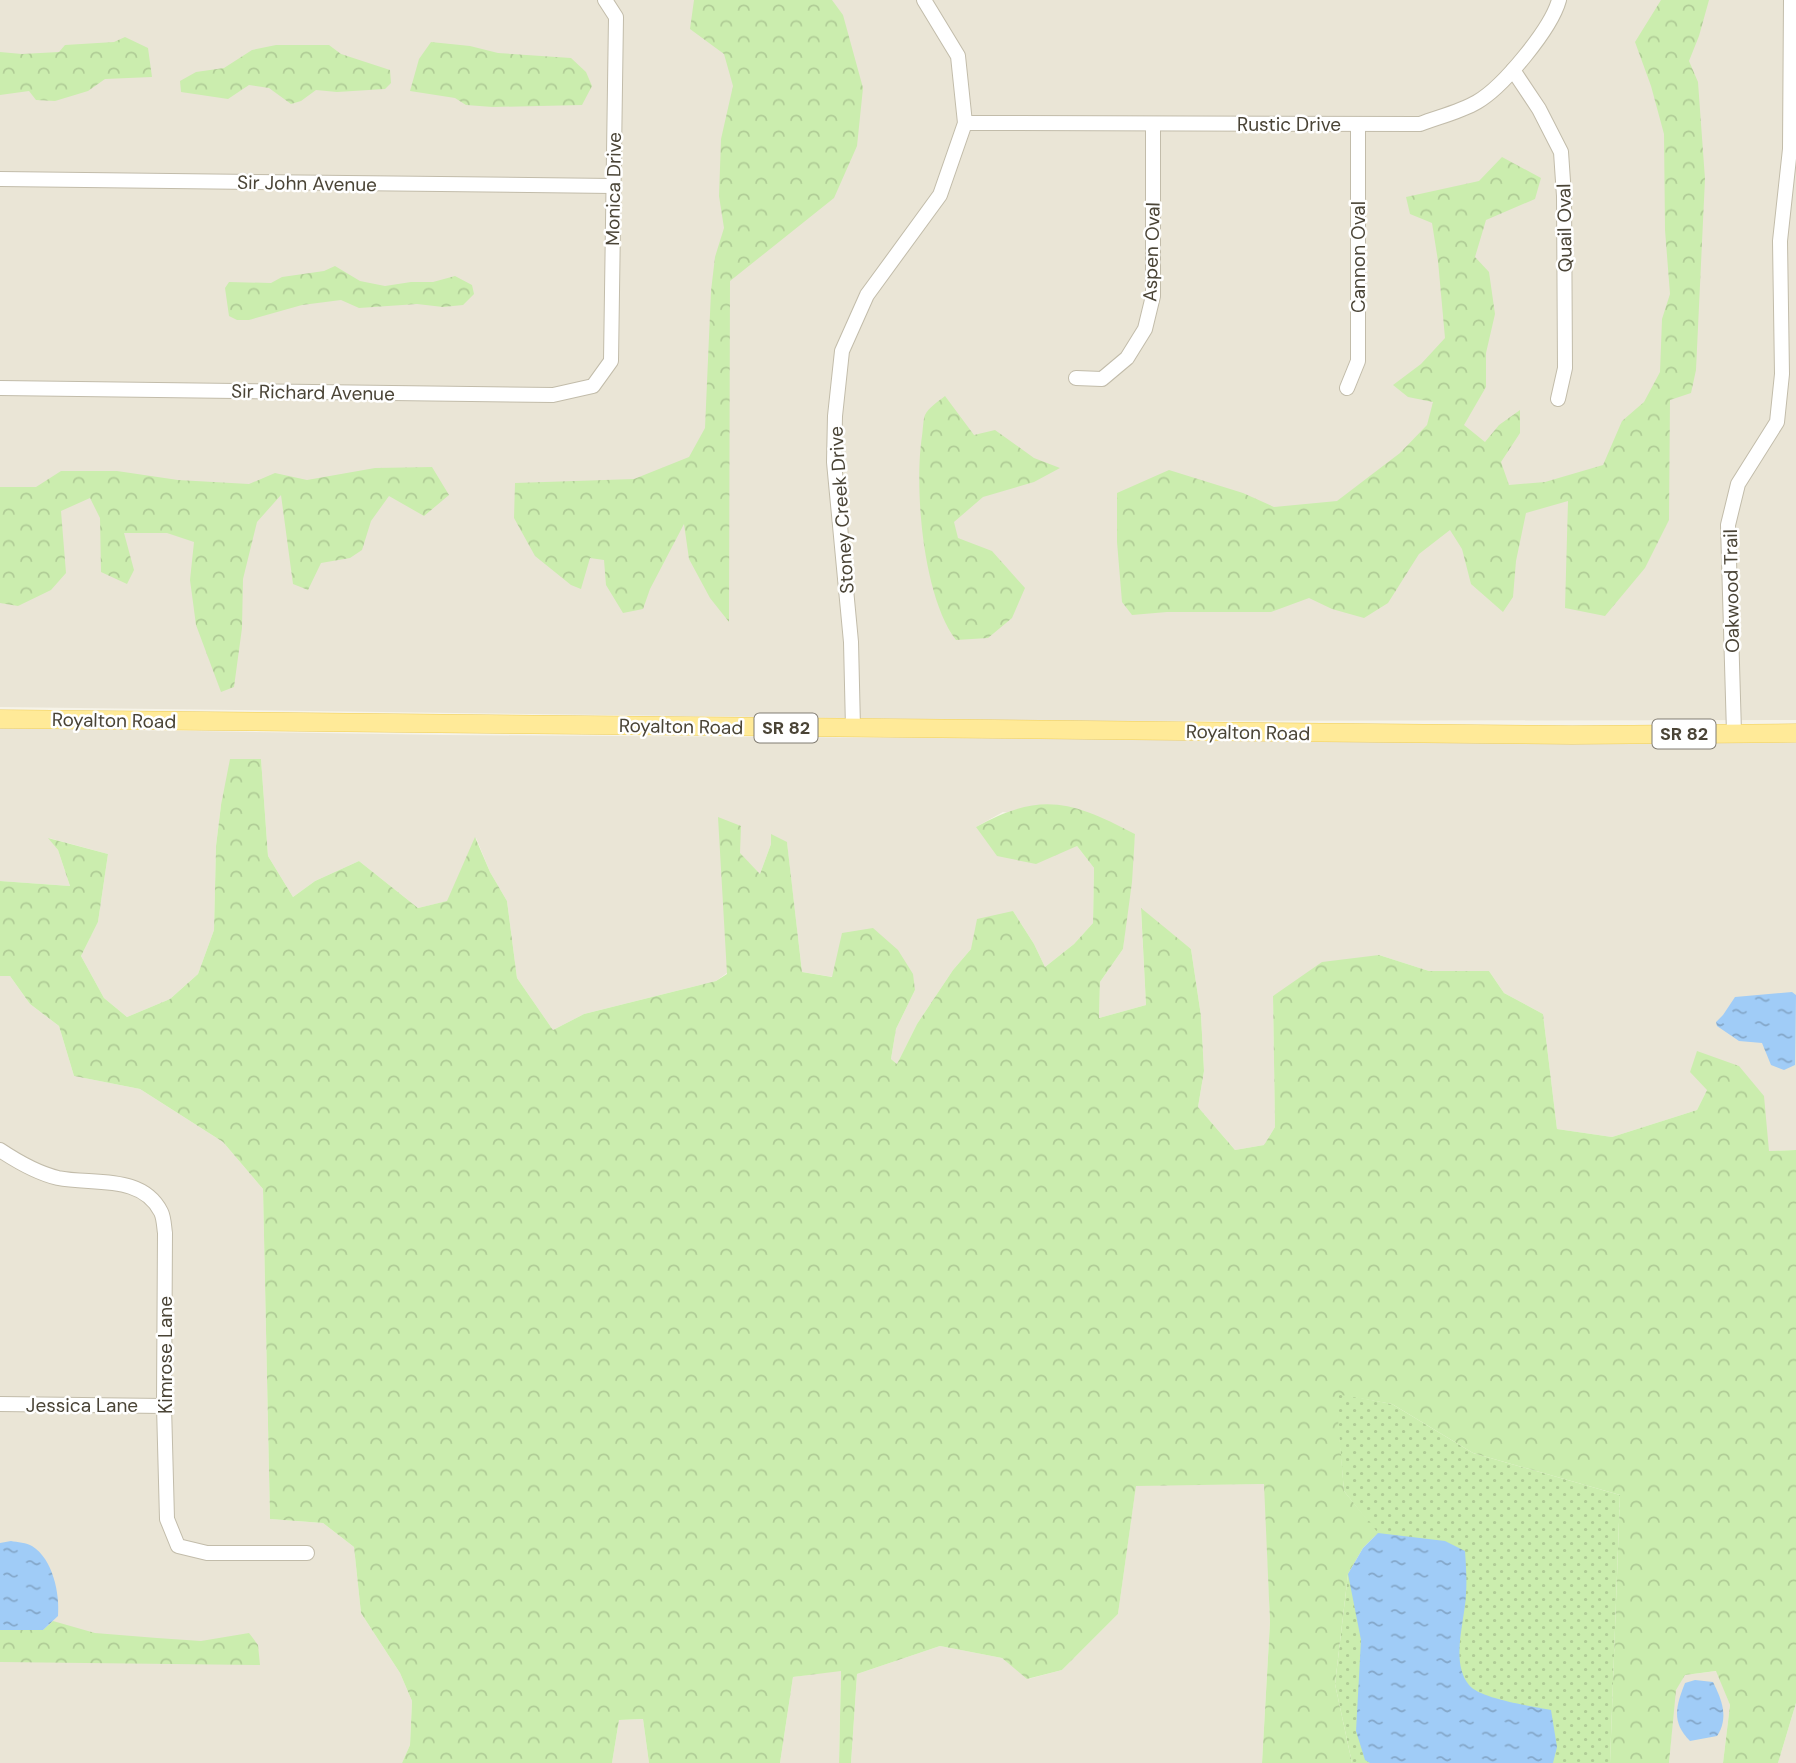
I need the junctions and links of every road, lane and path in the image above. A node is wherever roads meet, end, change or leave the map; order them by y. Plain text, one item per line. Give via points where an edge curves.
1 (605, 0) edge
2 (924, 0) edge
3 (1559, 0) edge
4 (1791, 0) edge
5 (1513, 70) junction
6 (965, 123) junction
7 (1153, 124) junction
8 (1358, 124) junction
9 (1793, 149) edge
10 (0, 179) edge
11 (613, 186) junction
12 (611, 361) joint
13 (1076, 377) dead end
14 (0, 388) edge
15 (1347, 388) dead end
16 (1558, 398) dead end
17 (0, 719) edge
18 (853, 728) junction
19 (1734, 733) junction
20 (1796, 733) edge
21 (0, 1150) edge
22 (0, 1404) edge
23 (164, 1406) junction
24 (307, 1553) dead end

1 - 11 street, Monica Drive via 616,17
2 - 6 street, Stoney Creek Drive via 958,56
3 - 5 street, Rustic Drive via 1538,40
4 - 9 street, Oakwood Trail
5 - 8 street, Rustic Drive via 1478,102 1420,124
5 - 16 street, Quail Oval via 1561,152 1565,368
6 - 7 street, Rustic Drive
6 - 18 street, Stoney Creek Drive via 940,195 867,295 842,351 834,462 851,642
7 - 8 street, Rustic Drive
7 - 13 street, Aspen Oval via 1153,296 1145,329 1127,358 1102,379
8 - 15 street, Cannon Oval via 1358,361
9 - 19 street, Oakwood Trail via 1780,241 1782,374 1777,422 1738,484 1728,525
10 - 11 street, Sir John Avenue
11 - 12 street, Monica Drive
12 - 14 street, Sir Richard Avenue via 593,386 553,395
17 - 18 main road, Royalton Road / SR 82
18 - 19 main road, Royalton Road / SR 82 via 1572,736
19 - 20 main road, SR 82
21 - 23 street, Kimrose Lane via 21,1164 57,1177 127,1185 144,1192 162,1212
22 - 23 street, Jessica Lane
23 - 24 street, Kimrose Lane via 167,1519 178,1546 207,1553

